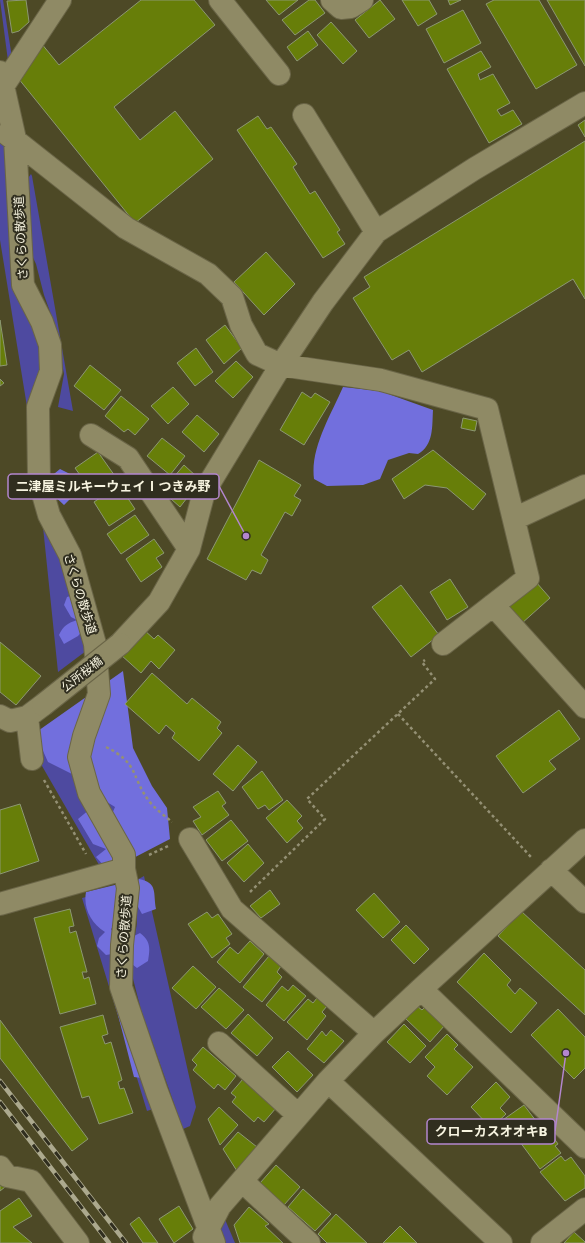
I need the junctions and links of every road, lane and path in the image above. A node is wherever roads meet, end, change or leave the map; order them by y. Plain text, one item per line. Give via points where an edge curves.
1 (60, 0) edge
2 (220, 0) edge
3 (332, 0) edge
4 (362, 0) edge
5 (279, 74) dead end
6 (1, 83) edge
7 (585, 103) edge
8 (304, 115) dead end
9 (8, 134) edge
10 (376, 232) junction
11 (281, 365) junction
12 (91, 435) dead end
13 (585, 486) edge
14 (514, 519) junction
15 (189, 549) junction
16 (493, 605) junction
17 (443, 644) joint
18 (585, 707) edge
19 (35, 711) junction
20 (398, 714) junction
21 (0, 716) edge
22 (84, 736) junction
23 (32, 759) joint
24 (190, 839) junction
25 (585, 840) edge
26 (124, 868) junction
27 (551, 870) junction
28 (96, 871) junction
29 (585, 902) edge
30 (0, 904) edge
31 (232, 909) junction
32 (421, 989) junction
33 (374, 1033) junction
34 (219, 1043) dead end
35 (328, 1081) junction
36 (298, 1115) junction
37 (585, 1147) edge
38 (0, 1166) edge
39 (242, 1181) junction
40 (585, 1209) edge
41 (208, 1238) edge
42 (78, 1243) edge
43 (309, 1243) edge
44 (501, 1243) edge
45 (542, 1243) edge

1 - 6 street
2 - 5 street
3 - 4 street via 341,8 352,7
6 - 9 street, さくらの散歩道
7 - 10 street via 474,169
8 - 10 street
9 - 11 street via 126,228 208,274 232,297 241,325 257,354
9 - 22 street, さくらの散歩道 via 23,285 42,322 50,345 51,371 38,407 39,480 49,515 70,555 95,644 99,694
10 - 11 street, 公所桜橋 via 323,302
11 - 14 street via 381,380 487,409
11 - 15 street, 公所桜橋 via 204,492
12 - 15 street via 134,451
13 - 14 street
14 - 16 street via 528,578
15 - 19 street, 公所桜橋, bridge via 159,602 120,644
16 - 17 street
16 - 18 street
17 - 20 path via 422,662 435,679
19 - 21 street via 10,721
19 - 23 street
20 - 27 path via 539,866
20 - 31 path via 307,798 325,819
22 - 24 path via 120,754 131,766 149,801
22 - 26 street, さくらの散歩道 via 79,757 89,793 124,855
23 - 28 path
24 - 26 path via 163,847
24 - 31 street
25 - 27 street
26 - 28 street
26 - 41 street, さくらの散歩道 via 128,888 121,987
27 - 29 street
27 - 32 street
28 - 30 street
31 - 33 street
32 - 33 street
32 - 37 street
33 - 35 street
34 - 36 street
35 - 36 street
35 - 44 street
36 - 39 street
38 - 42 street via 7,1176 31,1181
39 - 41 street via 220,1206
39 - 43 street
40 - 45 street

